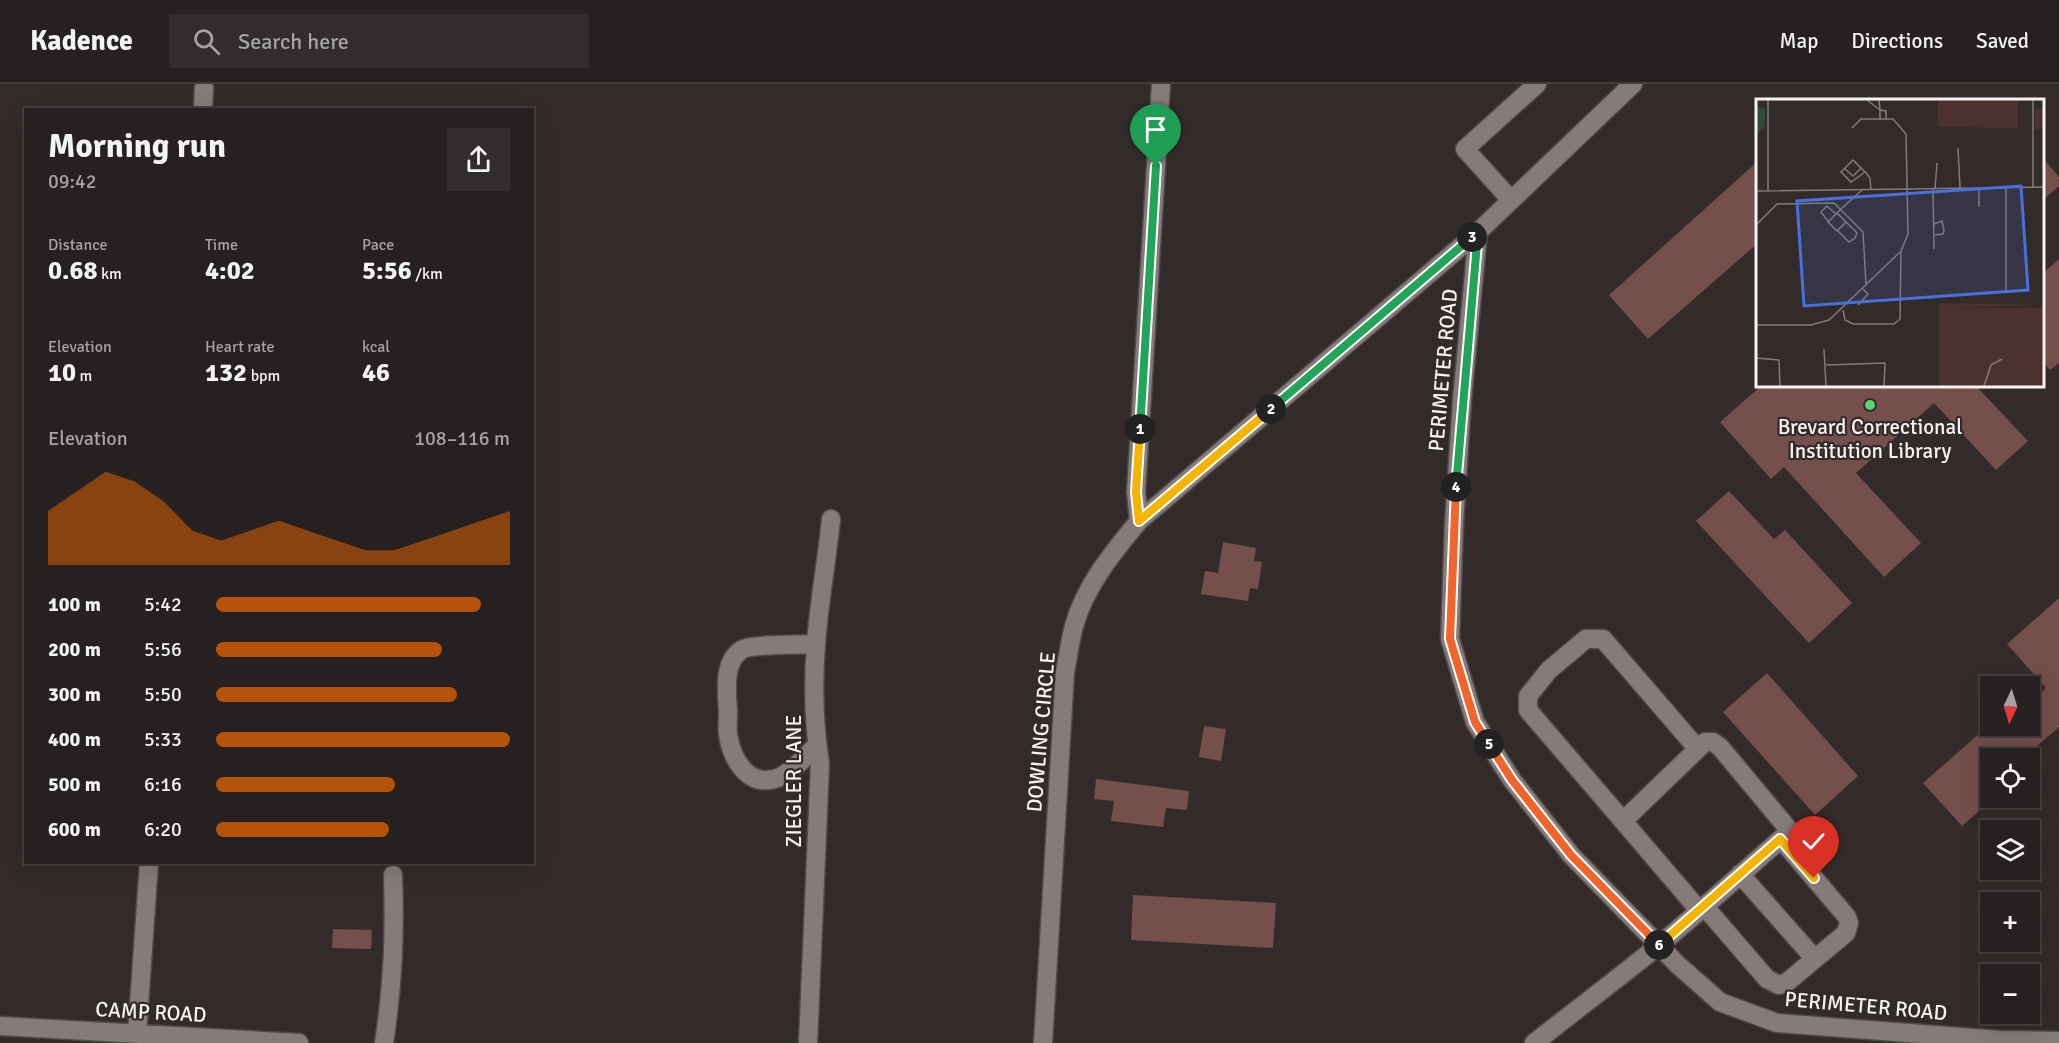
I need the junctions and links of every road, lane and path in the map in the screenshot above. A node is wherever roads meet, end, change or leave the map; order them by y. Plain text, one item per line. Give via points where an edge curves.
1 (1161, 84) edge
2 (1537, 84) edge
3 (1633, 84) edge
4 (204, 88) dead end
5 (203, 108) edge
6 (1510, 200) junction
7 (1478, 232) junction
8 (831, 519) dead end
9 (1139, 521) junction
10 (816, 644) junction
11 (817, 745) junction
12 (1697, 748) junction
13 (1623, 821) junction
14 (1780, 839) junction
15 (149, 864) edge
16 (1740, 874) junction
17 (393, 875) dead end
18 (1702, 908) junction
19 (1659, 945) junction
20 (1815, 959) junction
21 (0, 1026) edge
22 (137, 1034) junction
23 (2059, 1041) edge
24 (299, 1043) edge
25 (384, 1043) edge
26 (808, 1043) edge
27 (1043, 1043) edge
28 (1534, 1043) edge

1 - 9 street via 1136,492
2 - 6 street via 1465,149
3 - 6 street, DOWLING CIRCLE
4 - 5 street
6 - 7 street, DOWLING CIRCLE
7 - 9 street, DOWLING CIRCLE
7 - 19 street, PERIMETER ROAD via 1455,501 1450,639 1475,722 1512,780 1571,855
8 - 10 street, ZIEGLER LANE
9 - 27 street, DOWLING CIRCLE via 1090,588 1074,625 1065,672
10 - 11 street, ZIEGLER LANE
10 - 11 street via 744,648 729,667 726,689 728,735 733,755 745,774 760,781 777,779
11 - 26 street, ZIEGLER LANE via 820,764
12 - 13 street
12 - 13 street via 1603,639 1586,639 1549,670 1528,696 1528,710
12 - 14 street via 1705,742 1720,747 1790,831
13 - 18 street
14 - 16 street
14 - 20 street via 1849,923 1846,933
15 - 22 street
16 - 18 street
16 - 20 street
17 - 25 street via 395,939
18 - 19 street
18 - 20 street via 1773,984 1786,983
19 - 23 street, PERIMETER ROAD via 1720,1002 1777,1023
19 - 28 street
21 - 22 street, CAMP ROAD
22 - 24 street, CAMP ROAD

